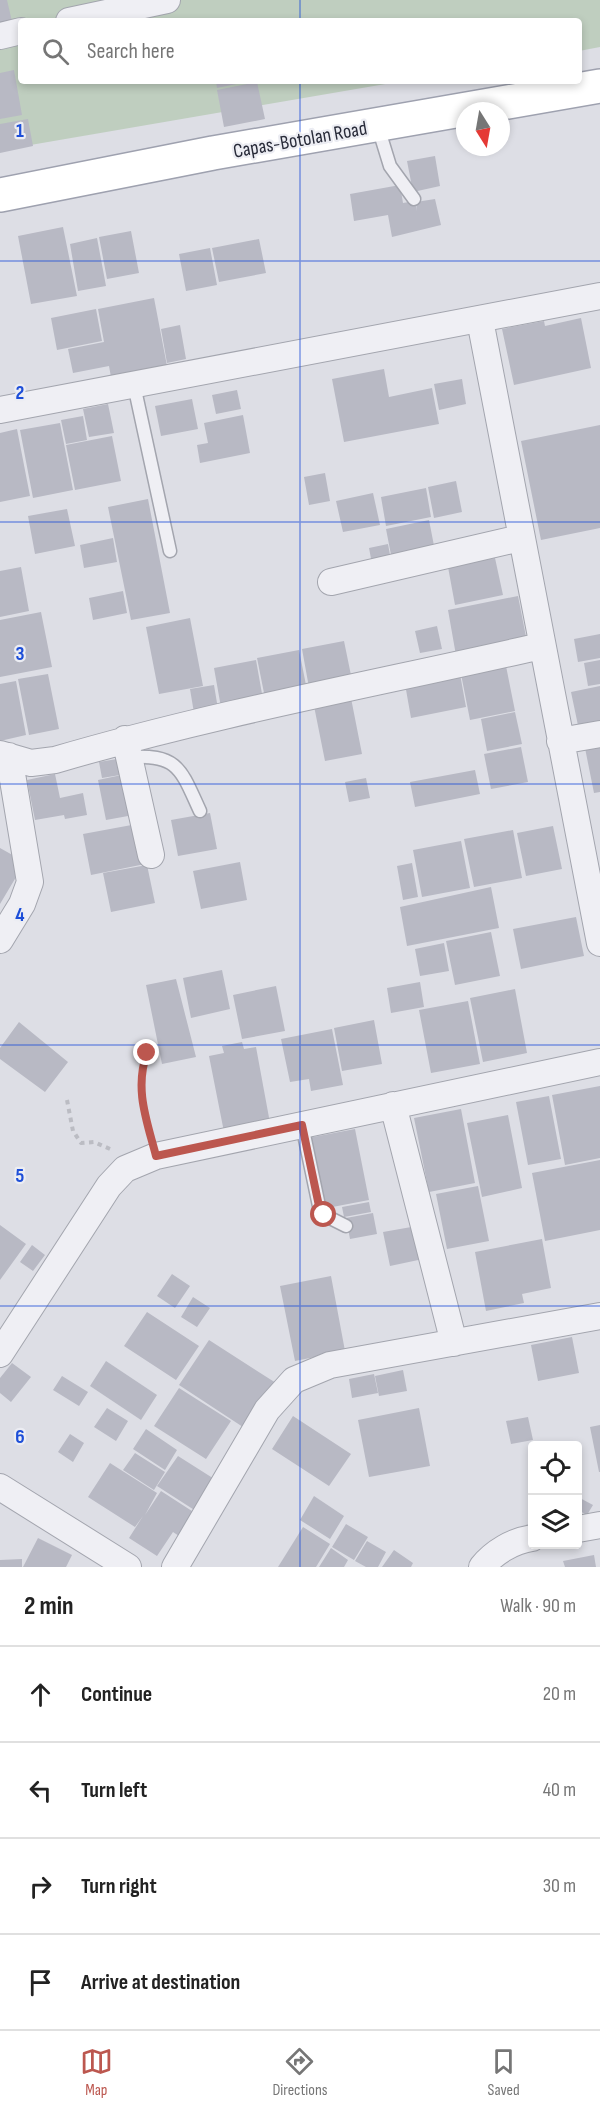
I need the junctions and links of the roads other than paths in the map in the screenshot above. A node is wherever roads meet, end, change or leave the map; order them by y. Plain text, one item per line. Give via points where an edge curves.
1 (167, 0) edge
2 (83, 18) edge
3 (18, 32) edge
4 (0, 36) edge
5 (600, 86) edge
6 (378, 125) junction
7 (0, 195) edge
8 (414, 199) dead end
9 (600, 296) edge
10 (480, 320) junction
11 (134, 385) junction
12 (0, 411) edge
13 (520, 538) junction
14 (170, 551) dead end
15 (331, 582) dead end
16 (542, 646) junction
17 (600, 734) edge
18 (560, 741) junction
19 (127, 748) junction
20 (4, 755) edge
21 (200, 811) dead end
22 (151, 855) dead end
23 (0, 940) edge
24 (600, 943) edge
25 (600, 1062) edge
26 (393, 1105) junction
27 (302, 1125) junction
28 (346, 1226) dead end
29 (600, 1316) edge
30 (454, 1343) junction
31 (0, 1354) edge
32 (0, 1487) edge
33 (600, 1525) edge
34 (582, 1528) edge
35 (528, 1539) edge
36 (128, 1567) edge
37 (175, 1567) edge
38 (482, 1567) edge

1 - 2 street
3 - 4 street
5 - 6 main road, Capas-Botolan Road
6 - 7 main road, Capas-Botolan Road
6 - 8 lane via 390,166
9 - 10 street
10 - 11 street
10 - 13 street
11 - 12 street
11 - 14 lane
13 - 15 street
13 - 16 street
16 - 18 street
16 - 19 street via 206,718
17 - 18 street
18 - 24 street
19 - 20 street via 31,763
19 - 21 lane via 169,761 183,774
19 - 22 street
20 - 23 street via 30,882 22,904
25 - 26 street
26 - 27 street
26 - 30 street
27 - 28 lane via 319,1206 324,1215
27 - 31 street via 156,1156 126,1168 108,1186
29 - 30 street
30 - 37 street via 388,1363 330,1365 294,1380 267,1410
32 - 36 street
33 - 34 street
35 - 38 street via 491,1556

